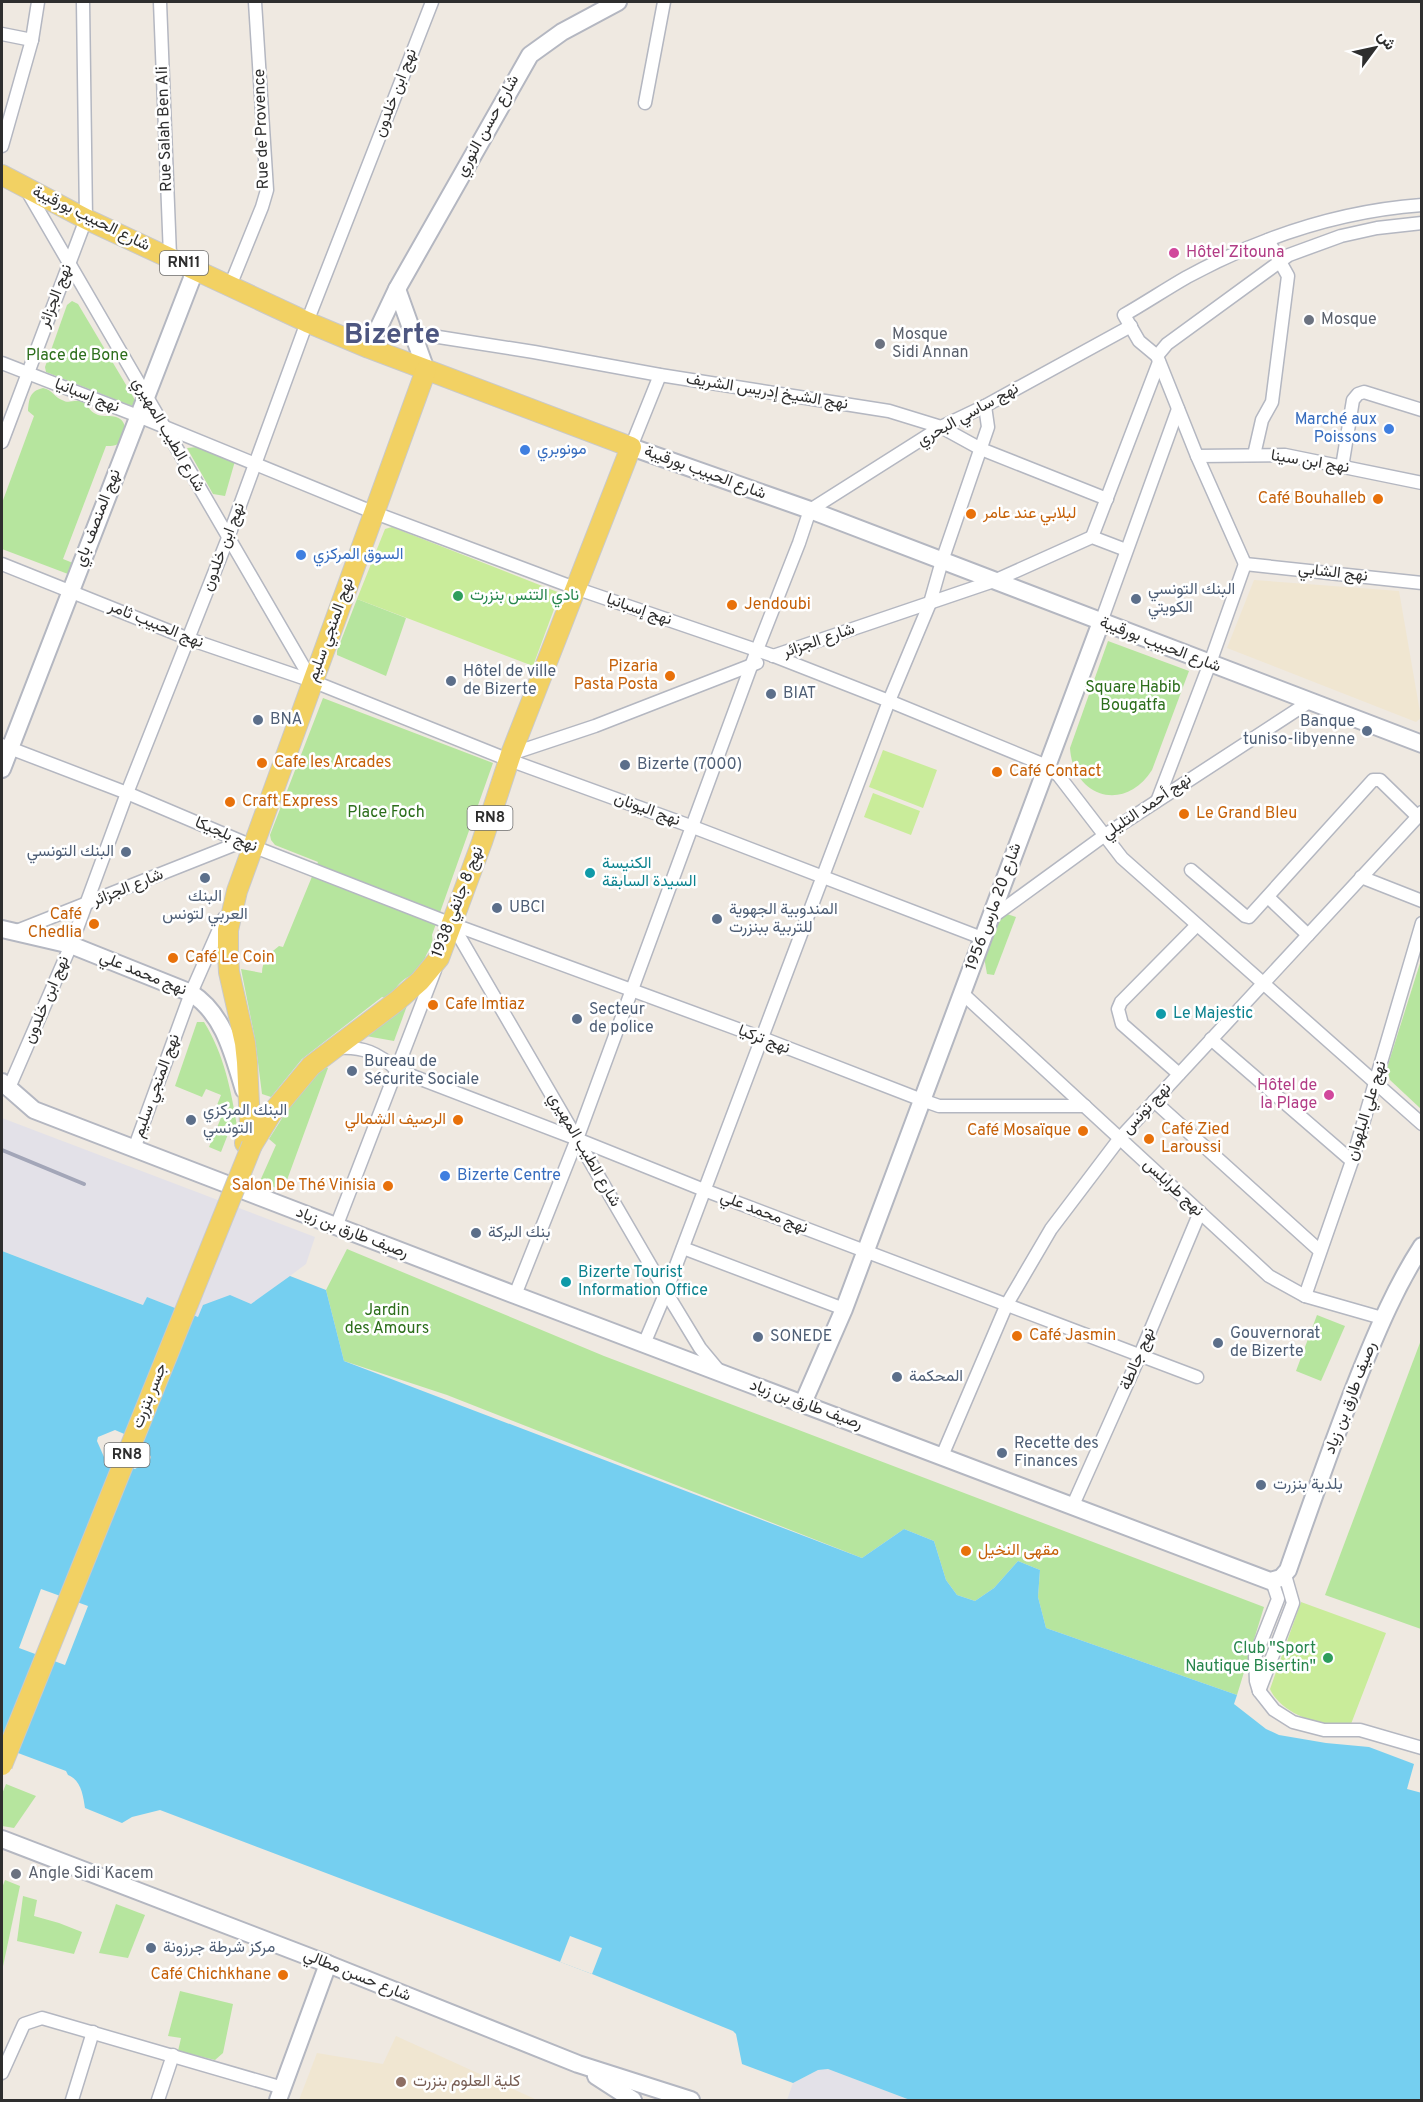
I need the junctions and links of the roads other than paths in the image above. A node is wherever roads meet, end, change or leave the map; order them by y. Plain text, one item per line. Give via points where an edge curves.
1 (38, 2) edge
2 (83, 2) edge
3 (160, 2) edge
4 (255, 2) edge
5 (432, 2) edge
6 (618, 2) edge
7 (664, 2) edge
8 (2, 34) edge
9 (32, 40) junction
10 (645, 103) dead end
11 (2, 146) edge
12 (2, 175) edge
13 (26, 188) junction
14 (1422, 205) edge
15 (87, 219) junction
16 (1422, 224) edge
17 (1268, 240) junction
18 (170, 256) junction
19 (1280, 260) junction
20 (69, 262) junction
21 (196, 268) junction
22 (230, 286) junction
23 (397, 289) junction
24 (1128, 321) junction
25 (307, 322) junction
26 (413, 333) junction
27 (369, 348) junction
28 (1158, 359) junction
29 (2, 363) edge
30 (426, 370) junction
31 (27, 374) junction
32 (660, 375) junction
33 (146, 397) junction
34 (985, 406) junction
35 (1178, 409) junction
36 (1422, 410) edge
37 (138, 416) junction
38 (164, 427) junction
39 (941, 427) junction
40 (2, 442) edge
41 (631, 447) junction
42 (981, 449) junction
43 (1254, 455) junction
44 (1197, 456) junction
45 (256, 465) junction
46 (1342, 467) junction
47 (1422, 483) edge
48 (1107, 500) junction
49 (810, 510) junction
50 (375, 513) junction
51 (1092, 537) junction
52 (228, 538) junction
53 (1126, 550) junction
54 (942, 561) junction
55 (2, 564) edge
56 (1245, 564) junction
57 (994, 581) junction
58 (1422, 583) edge
59 (575, 588) junction
60 (70, 590) junction
61 (930, 603) junction
62 (1101, 622) junction
63 (189, 639) junction
64 (757, 650) junction
65 (774, 656) junction
66 (1210, 663) junction
67 (752, 665) junction
68 (312, 681) junction
69 (890, 701) junction
70 (1309, 702) junction
71 (1422, 744) edge
72 (6, 746) edge
73 (510, 757) junction
74 (1047, 766) junction
75 (2, 769) edge
76 (127, 793) junction
77 (1158, 799) junction
78 (1419, 814) edge
79 (693, 827) junction
80 (1105, 835) junction
81 (246, 844) junction
82 (1191, 870) dead end
83 (1361, 877) junction
84 (822, 878) junction
85 (237, 891) junction
86 (1268, 897) junction
87 (1422, 901) edge
88 (86, 904) junction
89 (990, 918) junction
90 (1422, 923) edge
91 (452, 924) junction
92 (1197, 925) junction
93 (8, 930) edge
94 (1308, 935) junction
95 (982, 938) junction
96 (70, 945) junction
97 (439, 958) junction
98 (1263, 983) junction
99 (631, 990) junction
100 (191, 993) junction
101 (962, 993) junction
102 (762, 1038) junction
103 (1211, 1039) junction
104 (335, 1048) junction
105 (397, 1070) junction
106 (1179, 1074) junction
107 (1375, 1084) junction
108 (5, 1086) edge
109 (922, 1100) junction
110 (1154, 1101) junction
111 (1085, 1106) junction
112 (1422, 1124) edge
113 (252, 1130) junction
114 (1120, 1138) junction
115 (578, 1139) junction
116 (134, 1149) junction
117 (1352, 1161) junction
118 (704, 1190) junction
119 (1200, 1212) junction
120 (336, 1227) junction
121 (1422, 1246) edge
122 (683, 1248) junction
123 (865, 1251) junction
124 (1320, 1251) junction
125 (666, 1292) junction
126 (515, 1295) junction
127 (1305, 1296) junction
128 (1007, 1304) junction
129 (844, 1309) junction
130 (1382, 1318) junction
131 (644, 1344) junction
132 (1140, 1355) junction
133 (721, 1373) junction
134 (1197, 1377) dead end
135 (803, 1403) junction
136 (942, 1456) junction
137 (1074, 1505) junction
138 (1279, 1578) junction
139 (2, 1745) edge
140 (1422, 1748) edge
141 (2, 1765) edge
142 (2, 1839) edge
143 (328, 1964) junction
144 (93, 2032) junction
145 (173, 2055) junction
146 (578, 2064) junction
147 (2, 2073) edge
148 (280, 2094) edge
149 (72, 2100) edge
150 (158, 2100) edge
151 (633, 2100) edge
152 (692, 2100) edge

1 - 9 street
2 - 15 street
3 - 18 street, Rue Salah Ben Ali
4 - 22 street, Rue de Provence via 267,190
5 - 25 street, نهج ابن خلدون
6 - 23 street, شارع حسن النوري via 562,32 530,55
7 - 10 street
8 - 9 street
9 - 11 street
12 - 13 main road, شارع الحبيب بورقيبة / RN11
13 - 15 main road, شارع الحبيب بورقيبة / RN11
13 - 20 street, شارع الطيب المهيري
14 - 17 street, نهج ساسي البحري via 1334,219
15 - 18 main road, شارع الحبيب بورقيبة / RN11
15 - 20 street, نهج الجزائر
16 - 19 street via 1341,236
17 - 19 street
17 - 24 street, نهج ساسي البحري via 1188,277
18 - 21 main road, شارع الحبيب بورقيبة / RN11
19 - 28 street via 1167,344
19 - 43 street via 1288,276 1272,402 1262,420
20 - 31 street, نهج الجزائر
20 - 33 street, شارع الطيب المهيري
21 - 22 main road, شارع الحبيب بورقيبة / RN11
21 - 33 street, نهج المنصف باي
22 - 25 main road, شارع الحبيب بورقيبة / RN11
23 - 26 street
23 - 27 street, شارع حسن النوري
24 - 28 street via 1139,341
24 - 34 street, نهج ساسي البحري
25 - 27 main road, شارع الحبيب بورقيبة / RN11
25 - 45 street, نهج ابن خلدون
26 - 30 street
26 - 32 street, نهج الشيخ إدريس الشريف
27 - 30 main road, شارع الحبيب بورقيبة / RN11
28 - 35 street
28 - 48 street
29 - 31 street, نهج إسبانيا
30 - 41 main road, شارع الحبيب بورقيبة / RN11
30 - 50 main road, نهج المنجي سليم / RN8
31 - 37 street, نهج إسبانيا
31 - 40 street, نهج الجزائر
32 - 39 street, نهج الشيخ إدريس الشريف via 889,411
32 - 41 street
33 - 37 street, نهج المنصف باي
33 - 38 street, شارع الطيب المهيري
34 - 39 street, نهج ساسي البحري
34 - 42 street via 988,427
35 - 44 street
35 - 53 street, شارع 20 مارس 1956
36 - 46 street via 1358,393 1353,400
37 - 38 street, نهج إسبانيا
37 - 60 street, نهج المنصف باي
38 - 45 street, نهج إسبانيا
38 - 52 street, شارع الطيب المهيري
39 - 42 street, نهج الشيخ إدريس الشريف
39 - 49 street, نهج ساسي البحري
41 - 49 street, شارع الحبيب بورقيبة / RN11
41 - 59 main road, نهج 8 جانفي 1938 / RN8
42 - 48 street, نهج الشيخ إدريس الشريف
42 - 54 street
43 - 44 street, نهج ابن سينا
43 - 46 street, نهج ابن سينا via 1285,455
44 - 56 street
45 - 50 street, نهج إسبانيا
45 - 52 street, نهج ابن خلدون
46 - 47 street, نهج ابن سينا
48 - 51 street
49 - 54 street, شارع الحبيب بورقيبة / RN11
49 - 64 street
50 - 59 street, نهج إسبانيا
50 - 68 main road, نهج المنجي سليم / RN8
51 - 53 street
51 - 57 street, شارع الجزائر
52 - 63 street, نهج ابن خلدون
52 - 68 street, شارع الطيب المهيري
53 - 62 street, شارع 20 مارس 1956
54 - 57 street, شارع الحبيب بورقيبة / RN11
54 - 61 street
55 - 60 street, نهج الحبيب ثامر
56 - 58 street, نهج الشابي
56 - 66 street
57 - 61 street, شارع الجزائر
57 - 62 street, شارع الحبيب بورقيبة
59 - 64 street, نهج إسبانيا
59 - 73 main road, نهج 8 جانفي 1938 / RN8
60 - 63 street, نهج الحبيب ثامر
60 - 72 street, نهج المنصف باي
61 - 65 street, شارع الجزائر
61 - 69 street
62 - 66 street, شارع الحبيب بورقيبة
62 - 74 street, شارع 20 مارس 1956
63 - 68 street, نهج الحبيب ثامر
63 - 76 street, نهج ابن خلدون
64 - 65 street, نهج إسبانيا
64 - 67 street
65 - 67 street, شارع الجزائر
65 - 69 street, نهج إسبانيا
66 - 70 street, شارع الحبيب بورقيبة
66 - 77 street
67 - 73 street, شارع الجزائر
67 - 79 street
68 - 73 street, نهج اليونان
68 - 81 main road, نهج المنجي سليم / RN8
69 - 74 street, نهج إسبانيا
69 - 84 street
70 - 71 street, شارع الحبيب بورقيبة
70 - 77 street, نهج أحمد التليلي
72 - 75 street, نهج المنصف باي
72 - 76 street, نهج بلجيكا
73 - 79 street, نهج اليونان
73 - 91 main road, نهج 8 جانفي 1938 / RN8
74 - 80 street
74 - 89 street, شارع 20 مارس 1956
76 - 81 street, نهج بلجيكا
76 - 88 street, نهج ابن خلدون
77 - 80 street, نهج أحمد التليلي
78 - 83 street, نهج تونس
78 - 86 street via 1380,780 1373,780
79 - 84 street, نهج اليونان
79 - 99 street
80 - 89 street, نهج أحمد التليلي
80 - 92 street via 1122,858
81 - 85 main road, نهج المنجي سليم / RN8
81 - 88 street, شارع الجزائر
81 - 91 street, نهج بلجيكا
82 - 86 street via 1245,916 1253,915
83 - 87 street
83 - 94 street, نهج تونس
84 - 95 street, نهج اليونان
84 - 102 street
85 - 100 street, نهج المنجي سليم
85 - 113 main road, نهج المنجي سليم / RN8 via 228,930 229,972 245,1042
86 - 94 street
88 - 93 street, شارع الجزائر
88 - 96 street, نهج ابن خلدون
89 - 95 street, شارع 20 مارس 1956
90 - 107 street, نهج علي البلهوان
91 - 97 main road, نهج 8 جانفي 1938 / RN8
91 - 99 street, نهج تركيا
91 - 115 street, شارع الطيب المهيري
92 - 98 street
92 - 106 street via 1118,1009 1122,1024
93 - 96 street
94 - 98 street, نهج تونس
95 - 101 street, شارع 20 مارس 1956
96 - 100 street, نهج محمد علي
96 - 108 street, نهج ابن خلدون
97 - 104 main road, نهج 8 جانفي 1938 / RN8 via 397,1001
97 - 105 street
98 - 103 street, نهج تونس
98 - 107 street
99 - 102 street, نهج تركيا
99 - 115 street
100 - 113 street, نهج محمد علي via 217,1018 233,1054
100 - 116 street, نهج المنجي سليم
101 - 109 street, شارع 20 مارس 1956
101 - 111 street, نهج طرابلس
102 - 109 street, نهج تركيا
102 - 118 street
103 - 106 street, نهج تونس
103 - 117 street
104 - 105 street, نهج محمد علي via 368,1050
104 - 113 main road, نهج 8 جانفي 1938 / RN8 via 311,1066
105 - 115 street, نهج محمد علي
105 - 120 street
106 - 110 street, نهج تونس
107 - 112 street
107 - 117 street, نهج علي البلهوان
108 - 116 street, رصيف طارق بن زياد via 34,1110
109 - 111 street, نهج تركيا via 939,1106
109 - 123 street, شارع 20 مارس 1956
110 - 114 street, نهج تونس
110 - 124 street
111 - 114 street, نهج طرابلس
113 - 139 main road, جسر بنزرت / RN8
113 - 141 main road, جسر بنزرت / RN8, bridge
114 - 119 street, نهج طرابلس
114 - 128 street, نهج تونس via 1051,1229
115 - 118 street, نهج محمد علي
115 - 125 street, شارع الطيب المهيري
115 - 126 street
116 - 120 street, رصيف طارق بن زياد
117 - 124 street, نهج علي البلهوان
118 - 122 street
118 - 123 street, نهج محمد علي
119 - 127 street, نهج طرابلس via 1269,1276
119 - 132 street, نهج جالطة
120 - 126 street, رصيف طارق بن زياد
121 - 130 street, رصيف طارق بن زياد
122 - 125 street
122 - 129 street
123 - 128 street, نهج محمد علي
123 - 129 street, شارع 20 مارس 1956
124 - 127 street, نهج علي البلهوان
125 - 131 street
125 - 133 street, شارع الطيب المهيري via 700,1348
126 - 131 street, رصيف طارق بن زياد
127 - 130 street, نهج طرابلس
128 - 132 street, نهج محمد علي
128 - 136 street, نهج تونس
129 - 135 street, شارع 20 مارس 1956
130 - 138 street, رصيف طارق بن زياد
131 - 133 street, رصيف طارق بن زياد
132 - 134 street, نهج محمد علي
132 - 137 street, نهج جالطة
133 - 135 street, رصيف طارق بن زياد
135 - 136 street, رصيف طارق بن زياد
136 - 137 street, رصيف طارق بن زياد
137 - 138 street, رصيف طارق بن زياد via 1265,1580
138 - 140 street via 1278,1599 1255,1657 1259,1691 1274,1710 1293,1722 1324,1730 1360,1730
142 - 143 street, شارع حسن مطالي
143 - 146 street, شارع حسن مطالي
143 - 148 street
144 - 145 street
144 - 147 street via 42,2018 31,2020 24,2024
144 - 149 street
145 - 148 street
145 - 150 street
146 - 151 street
146 - 152 street

